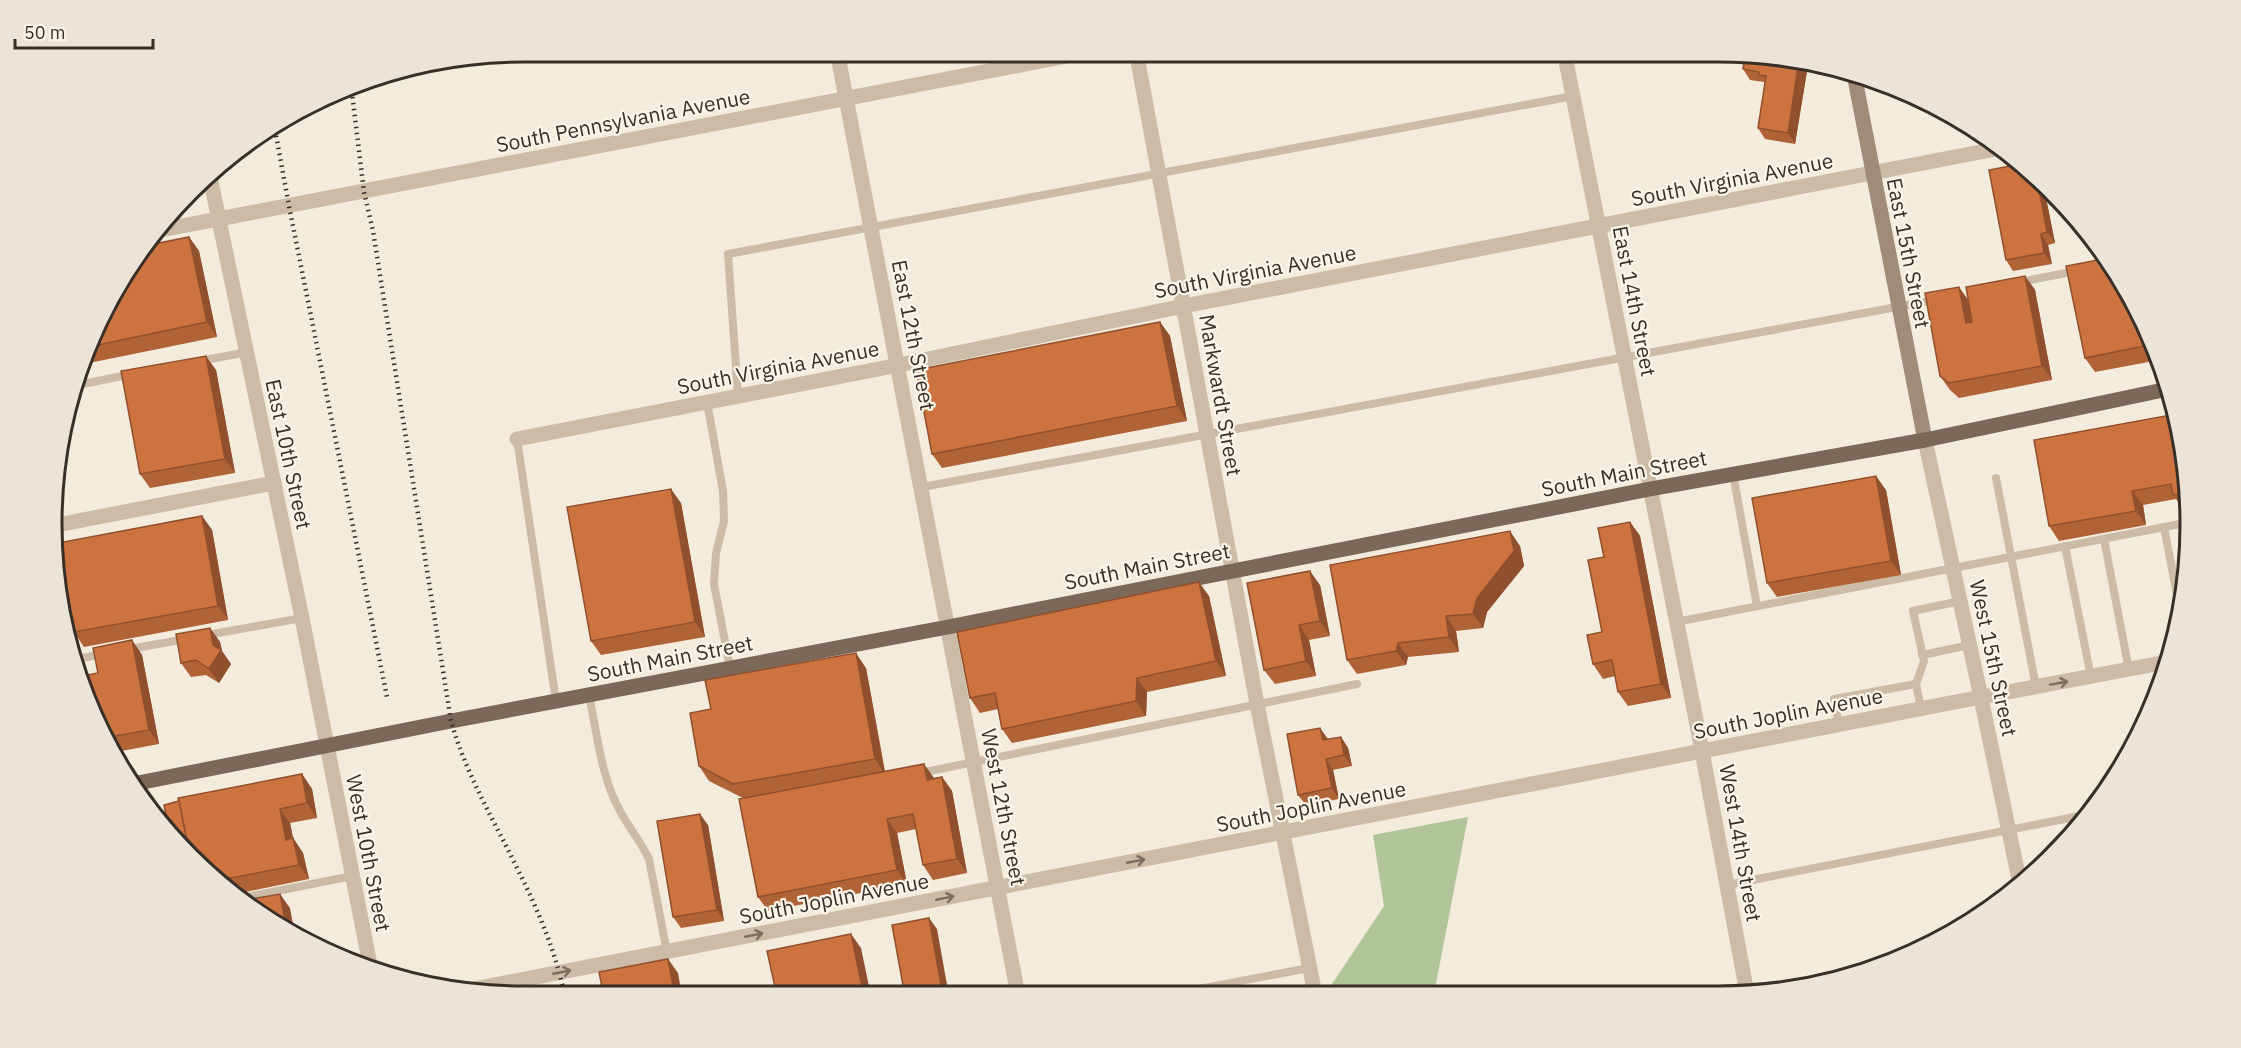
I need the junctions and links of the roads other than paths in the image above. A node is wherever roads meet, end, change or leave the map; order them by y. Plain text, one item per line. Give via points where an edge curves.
1 (839, 62) edge
2 (1038, 62) edge
3 (1139, 62) edge
4 (1566, 62) edge
5 (1856, 83) edge
6 (1573, 96) junction
7 (846, 100) junction
8 (1990, 150) edge
9 (1159, 173) junction
10 (1872, 173) junction
11 (212, 183) edge
12 (220, 219) junction
13 (1599, 226) junction
14 (871, 227) junction
15 (168, 229) edge
16 (2089, 268) edge
17 (2008, 285) edge
18 (1940, 299) edge
19 (1184, 306) junction
20 (1899, 308) junction
21 (247, 352) junction
22 (1625, 358) junction
23 (190, 363) edge
24 (899, 365) junction
25 (146, 372) edge
26 (83, 384) edge
27 (2160, 391) edge
28 (738, 396) junction
29 (706, 402) junction
30 (1207, 435) junction
31 (517, 439) joint
32 (1924, 440) junction
33 (1733, 474) junction
34 (1996, 478) dead end
35 (274, 483) junction
36 (922, 487) junction
37 (1650, 489) junction
38 (62, 524) edge
39 (2180, 524) edge
40 (2164, 527) junction
41 (2104, 539) junction
42 (2065, 546) junction
43 (2011, 557) junction
44 (1953, 568) junction
45 (1232, 570) junction
46 (2175, 587) edge
47 (1960, 601) junction
48 (1757, 606) junction
49 (302, 618) junction
50 (1676, 622) junction
51 (948, 627) junction
52 (203, 636) edge
53 (191, 638) edge
54 (1970, 645) junction
55 (124, 650) edge
56 (112, 652) edge
57 (1922, 655) junction
58 (81, 658) edge
59 (2158, 664) edge
60 (730, 668) junction
61 (2129, 670) junction
62 (2091, 677) junction
63 (1357, 684) dead end
64 (1916, 684) junction
65 (2036, 687) junction
66 (589, 694) junction
67 (1981, 698) junction
68 (556, 701) junction
69 (1257, 704) junction
70 (1922, 709) junction
71 (1839, 725) junction
72 (326, 746) junction
73 (1702, 751) junction
74 (974, 762) junction
75 (906, 776) edge
76 (140, 783) edge
77 (2075, 817) edge
78 (2008, 829) junction
79 (1282, 833) junction
80 (2018, 875) edge
81 (352, 876) junction
82 (1727, 885) junction
83 (997, 888) junction
84 (250, 896) edge
85 (667, 952) junction
86 (369, 960) edge
87 (1309, 968) junction
88 (491, 986) edge
89 (1016, 986) edge
90 (1214, 986) edge
91 (1313, 986) edge
92 (1746, 986) edge

1 - 7 street, East 12th Street
2 - 7 street, South Pennsylvania Avenue
3 - 9 street, Markwardt Street
4 - 6 street, East 14th Street
5 - 10 main road, East 15th Street
6 - 9 lane
6 - 13 street, East 14th Street
7 - 12 street, South Pennsylvania Avenue
7 - 14 street, East 12th Street
8 - 10 street, South Virginia Avenue
9 - 14 lane
9 - 19 street, Markwardt Street
10 - 13 street, South Virginia Avenue
10 - 20 main road, East 15th Street
11 - 12 street, East 10th Street
12 - 15 street, South Pennsylvania Avenue
12 - 21 street, East 10th Street
13 - 19 street, South Virginia Avenue
13 - 22 street, East 14th Street
14 - 24 street, East 12th Street
14 - 28 lane via 728,255
16 - 17 lane
18 - 20 lane
19 - 24 street, South Virginia Avenue
19 - 30 street, Markwardt Street
20 - 22 lane
20 - 32 main road, East 15th Street
21 - 23 lane
21 - 35 street, East 10th Street
22 - 30 lane
22 - 37 street, East 14th Street
24 - 28 street, South Virginia Avenue
24 - 36 street, East 12th Street
25 - 26 lane
27 - 32 main road, South Main Street
28 - 29 street, South Virginia Avenue
29 - 31 street, South Virginia Avenue
29 - 60 lane via 723,491 724,521 714,584
30 - 36 lane
30 - 45 street, Markwardt Street
31 - 68 lane
32 - 33 main road, South Main Street
32 - 44 street, West 15th Street
33 - 37 main road, South Main Street
33 - 48 lane
34 - 43 lane
35 - 38 street
35 - 49 street, East 10th Street
36 - 51 street, East 12th Street
37 - 45 main road, South Main Street
37 - 50 street, West 14th Street
39 - 40 lane
40 - 41 lane
40 - 46 lane
41 - 42 lane
41 - 61 lane
42 - 43 lane
42 - 62 lane
43 - 44 lane
43 - 65 lane
44 - 47 street, West 15th Street
44 - 48 lane
45 - 51 main road, South Main Street
45 - 69 street, Markwardt Street
47 - 54 street, West 15th Street
47 - 57 lane via 1913,611
48 - 50 lane
49 - 52 lane
49 - 72 street, East 10th Street
50 - 73 street, West 14th Street
51 - 60 main road, South Main Street
51 - 74 street, West 12th Street
53 - 55 lane
54 - 57 lane
54 - 67 street, West 15th Street
56 - 58 lane
57 - 64 lane via 1924,661
59 - 61 street, South Joplin Avenue
60 - 66 main road, South Main Street
61 - 62 street, South Joplin Avenue
65 -> 62 street, South Joplin Avenue
63 - 69 lane
64 - 70 lane
64 - 71 lane via 1834,699
65 - 67 street, South Joplin Avenue
66 - 68 main road, South Main Street
66 - 85 lane via 611,790 649,859
67 - 70 street, South Joplin Avenue
67 - 78 street, West 15th Street
68 - 72 main road, South Main Street
69 - 74 lane
69 - 79 street, Markwardt Street
70 - 71 street, South Joplin Avenue
71 - 73 street, South Joplin Avenue
72 - 76 main road, South Main Street
72 - 81 street, West 10th Street
73 - 79 street, South Joplin Avenue
73 - 82 street, West 14th Street
74 - 75 lane
74 - 83 street, West 12th Street
77 - 78 lane
78 - 80 street, West 15th Street
78 - 82 lane
83 -> 79 street, South Joplin Avenue
79 - 87 street, Markwardt Street
81 - 84 lane
81 - 86 street, West 10th Street
82 - 92 street, West 14th Street
85 -> 83 street, South Joplin Avenue
83 - 89 street, West 12th Street
88 -> 85 street, South Joplin Avenue
87 - 90 lane
87 - 91 street, Markwardt Street

